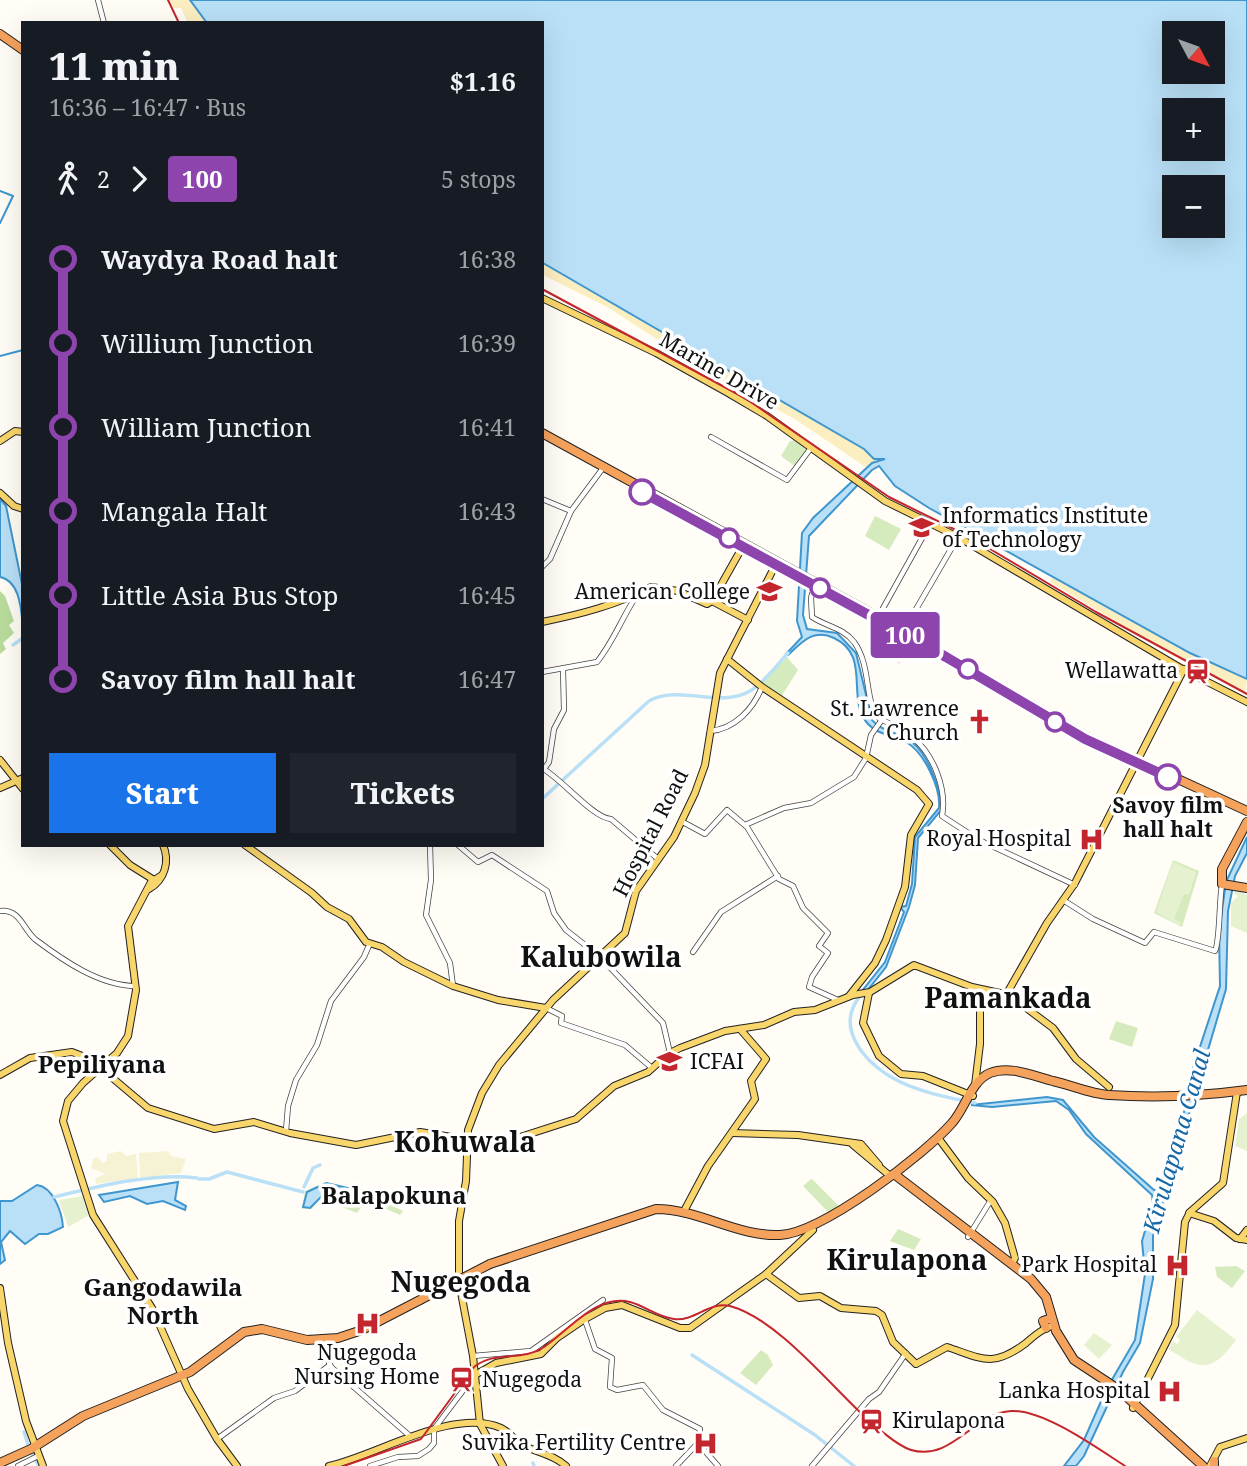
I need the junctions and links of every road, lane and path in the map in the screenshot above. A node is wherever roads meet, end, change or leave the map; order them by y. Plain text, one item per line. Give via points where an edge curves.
1 (98, 0) edge
2 (103, 21) edge
3 (0, 35) edge
4 (21, 50) edge
5 (544, 299) edge
6 (21, 432) edge
7 (544, 436) edge
8 (711, 436) dead end
9 (0, 441) edge
10 (811, 448) junction
11 (602, 469) junction
12 (0, 493) edge
13 (544, 500) edge
14 (661, 501) junction
15 (21, 508) edge
16 (571, 511) junction
17 (930, 523) junction
18 (958, 537) junction
19 (743, 546) junction
20 (777, 563) junction
21 (544, 566) edge
22 (807, 580) junction
23 (635, 598) junction
24 (712, 601) junction
25 (877, 618) junction
26 (748, 620) junction
27 (544, 622) edge
28 (902, 632) junction
29 (727, 659) junction
30 (563, 668) junction
31 (1184, 669) junction
32 (544, 672) edge
33 (759, 685) junction
34 (1247, 701) edge
35 (881, 721) junction
36 (710, 731) junction
37 (866, 758) junction
38 (0, 760) edge
39 (1139, 763) junction
40 (544, 768) edge
41 (544, 770) edge
42 (20, 780) edge
43 (0, 788) edge
44 (1247, 812) edge
45 (681, 821) junction
46 (1247, 822) edge
47 (745, 825) junction
48 (112, 847) edge
49 (163, 847) edge
50 (248, 847) edge
51 (430, 847) edge
52 (460, 847) edge
53 (658, 859) junction
54 (778, 876) junction
55 (153, 884) junction
56 (1224, 884) junction
57 (1075, 885) junction
58 (1247, 888) edge
59 (1064, 901) junction
60 (0, 911) edge
61 (370, 943) junction
62 (693, 952) dead end
63 (601, 958) junction
64 (136, 986) junction
65 (453, 986) junction
66 (988, 992) junction
67 (1008, 995) junction
68 (860, 996) junction
69 (839, 1000) junction
70 (546, 1008) junction
71 (740, 1028) junction
72 (670, 1053) junction
73 (95, 1061) junction
74 (109, 1061) junction
75 (652, 1068) junction
76 (98, 1070) junction
77 (0, 1074) edge
78 (108, 1074) junction
79 (983, 1076) junction
80 (1106, 1090) junction
81 (1243, 1091) edge
82 (970, 1098) junction
83 (286, 1131) junction
84 (732, 1133) junction
85 (939, 1138) junction
86 (466, 1139) junction
87 (888, 1175) junction
88 (991, 1199) junction
89 (681, 1212) junction
90 (1189, 1213) junction
91 (813, 1230) junction
92 (1247, 1230) edge
93 (968, 1235) junction
94 (1243, 1240) edge
95 (494, 1263) junction
96 (1011, 1265) junction
97 (766, 1274) junction
98 (455, 1280) junction
99 (0, 1288) edge
100 (603, 1300) dead end
101 (408, 1306) junction
102 (585, 1319) junction
103 (1051, 1328) junction
104 (319, 1340) junction
105 (907, 1353) junction
106 (473, 1356) junction
107 (330, 1365) junction
108 (182, 1374) junction
109 (475, 1375) junction
110 (1135, 1403) junction
111 (480, 1424) junction
112 (434, 1429) junction
113 (412, 1438) junction
114 (1247, 1438) edge
115 (217, 1439) junction
116 (697, 1446) junction
117 (31, 1449) junction
118 (35, 1458) junction
119 (0, 1463) edge
120 (1209, 1464) edge
121 (18, 1466) edge
122 (43, 1466) edge
123 (237, 1466) edge
124 (329, 1466) edge
125 (370, 1466) edge
126 (503, 1466) edge
127 (566, 1466) edge
128 (677, 1466) edge
129 (718, 1466) edge
130 (811, 1466) edge

1 - 2 street
3 - 4 highway
5 - 10 main road, Marine Drive via 702,378
6 - 9 main road
7 - 11 highway
8 - 10 street via 787,480
10 - 17 main road, Marine Drive via 885,501
11 - 14 highway
11 - 16 street
12 - 15 main road
13 - 16 street
14 - 19 highway
14 - 20 highway
16 - 21 street
17 - 18 main road, Marine Drive
17 - 25 street
17 - 31 main road, Marine Drive via 962,536
18 - 28 street
18 - 31 main road, Marine Drive
19 - 20 highway
19 - 24 main road
20 - 22 highway
20 - 26 main road, Hospital Road
22 - 25 highway
22 - 35 street via 812,617 841,629 866,662 872,710
23 - 24 main road via 651,587 678,591 707,604
23 - 27 main road via 611,601 589,614
23 - 30 street via 597,663
24 - 26 main road
25 - 28 highway
26 - 29 main road, Hospital Road
28 - 39 highway via 1085,739
29 - 33 main road
29 - 36 main road, Hospital Road
30 - 32 street
30 - 40 street via 564,710
31 - 34 main road, Marine Drive
31 - 39 main road
33 - 36 street via 754,704 736,722
33 - 37 main road
35 - 37 street
35 - 57 street via 913,737 929,760 945,796 942,817 979,841
36 - 45 main road, Hospital Road via 705,765
37 - 47 street via 854,777 818,799
37 - 68 main road via 917,790 929,804 911,835 897,913
38 - 42 main road
39 - 44 highway
39 - 57 main road
41 - 53 street
42 - 43 main road
45 - 47 street via 705,834 726,810
45 - 53 main road, Hospital Road
46 - 56 highway via 1222,869
47 - 54 street
48 - 55 main road
49 - 55 main road via 162,875
50 - 61 main road via 349,919
51 - 65 street via 426,915 450,963
52 - 63 street via 478,862 492,855 547,891 566,930
53 - 63 main road, Hospital Road via 635,894 625,933
54 - 62 street via 721,912
54 - 69 street via 793,886 803,908 828,933 819,946 828,953 812,977 810,989
55 - 64 main road via 128,926
56 - 58 highway
56 - 59 street via 1215,951 1154,932 1145,943
57 - 59 main road
59 - 67 main road
60 - 64 street via 19,917 34,939 89,974 120,986
61 - 65 main road
61 - 83 street via 331,1001 317,1045 296,1080
63 - 70 main road, Hospital Road
63 - 72 street via 663,1023
64 - 74 main road via 128,1036
65 - 70 main road
66 - 67 main road
66 - 68 main road via 915,967
66 - 79 main road via 980,1010
67 - 80 main road via 1054,1032
68 - 69 main road
68 - 82 main road via 863,1025 873,1048 895,1070 923,1076
69 - 71 main road via 765,1025
70 - 75 street via 562,1016 561,1023 571,1028 625,1045
70 - 86 main road, Hospital Road via 488,1081
71 - 72 main road
71 - 84 main road via 766,1059 751,1081 755,1100
72 - 75 main road
73 - 74 main road
73 - 76 main road
73 - 77 main road via 79,1051 54,1050 25,1057
74 - 76 main road
74 - 78 main road
75 - 86 main road via 614,1086 573,1120 508,1141
76 - 78 main road
76 - 108 main road via 68,1101 62,1116 93,1215 152,1308
78 - 83 main road via 148,1108 208,1128 247,1121
79 - 80 highway via 1013,1070
79 - 82 highway
80 - 81 highway via 1122,1095 1190,1096
81 - 90 main road via 1223,1185
82 - 85 highway
83 - 86 main road via 356,1145 420,1132
84 - 87 main road via 798,1135 866,1147
84 - 89 main road
85 - 87 highway
85 - 88 main road via 968,1178
86 - 98 main road, Hospital Road
87 - 89 highway via 819,1224 788,1234 753,1232
87 - 91 highway
87 - 93 highway
88 - 93 street
88 - 96 main road via 1005,1223 1015,1258
89 - 91 highway via 769,1237
89 - 95 highway via 646,1210
90 - 94 main road via 1214,1221
90 - 110 main road via 1183,1228 1175,1325
91 - 97 main road
92 - 94 main road
93 - 96 highway
95 - 98 highway
95 - 101 highway, bridge
96 - 103 highway via 1040,1293
97 - 102 main road via 687,1329 622,1306 605,1308
97 - 105 main road via 799,1297 820,1296 841,1308 876,1311 893,1342
98 - 101 highway
98 - 106 main road, Hospital Road
99 - 117 main road
100 - 106 street via 531,1351
101 - 104 highway via 362,1330
102 - 109 main road via 541,1354 496,1363
102 - 116 street via 595,1349 611,1358 610,1387 643,1385 663,1409 700,1429
103 - 105 main road via 995,1360 947,1347 919,1365
103 - 110 highway via 1075,1367
104 - 107 street
104 - 108 highway via 250,1330
105 - 130 street via 879,1392
106 - 109 main road, Hospital Road
107 - 113 street
107 - 115 street
108 - 115 main road
108 - 117 highway via 83,1416
109 - 111 main road, Hospital Road
109 - 112 street
110 - 120 highway
111 - 112 main road
111 - 126 main road
111 - 127 main road via 503,1429 524,1446
112 - 113 main road
112 - 125 street via 434,1443 423,1453
113 - 124 main road
114 - 120 main road via 1220,1447
115 - 123 main road
116 - 128 street
116 - 129 street
117 - 118 main road
117 - 119 highway
118 - 121 street
118 - 122 main road

